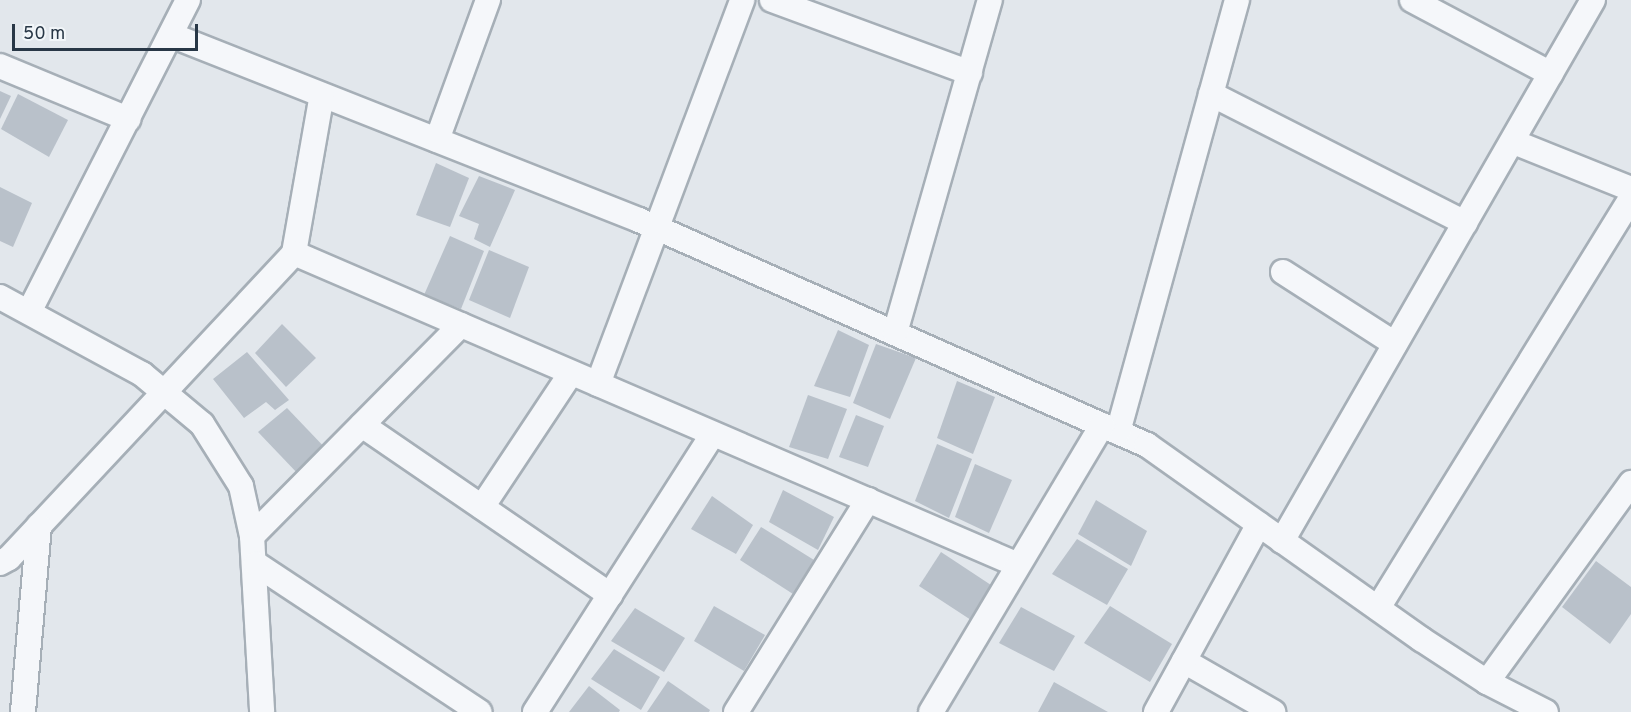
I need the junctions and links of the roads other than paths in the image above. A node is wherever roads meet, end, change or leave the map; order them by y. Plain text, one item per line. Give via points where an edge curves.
1 (189, 0) edge
2 (488, 0) edge
3 (742, 0) edge
4 (772, 0) edge
5 (990, 0) edge
6 (1237, 0) edge
7 (1412, 0) edge
8 (1593, 0) edge
9 (171, 35) junction
10 (0, 66) edge
11 (970, 73) junction
12 (1551, 74) junction
13 (1212, 94) junction
14 (321, 95) junction
15 (128, 119) junction
16 (437, 140) junction
17 (1514, 142) junction
18 (1631, 189) edge
19 (1631, 198) edge
20 (1465, 224) junction
21 (658, 228) junction
22 (294, 253) junction
23 (1283, 272) dead end
24 (0, 297) edge
25 (29, 312) junction
26 (461, 325) junction
27 (895, 333) junction
28 (1395, 344) junction
29 (571, 373) junction
30 (598, 384) junction
31 (165, 393) junction
32 (362, 425) junction
33 (1110, 429) junction
34 (713, 434) junction
35 (1631, 483) edge
36 (868, 500) junction
37 (482, 507) junction
38 (1259, 525) junction
39 (39, 526) junction
40 (252, 536) junction
41 (1282, 541) junction
42 (0, 563) edge
43 (256, 564) junction
44 (1018, 566) junction
45 (610, 595) junction
46 (1378, 608) junction
47 (1184, 661) junction
48 (1487, 682) junction
49 (23, 712) edge
50 (262, 712) edge
51 (480, 712) edge
52 (535, 712) edge
53 (736, 712) edge
54 (930, 712) edge
55 (1156, 712) edge
56 (1273, 712) edge
57 (1546, 712) edge

1 - 9 street
2 - 16 street
3 - 21 street
4 - 11 street
5 - 11 street
6 - 13 street
7 - 12 street
8 - 12 street
9 - 14 street
9 - 15 street
10 - 15 street
11 - 27 street
12 - 17 street
13 - 20 street
13 - 33 street
14 - 16 street
14 - 22 street
15 - 25 street
16 - 21 street
17 - 18 street
17 - 20 street
19 - 46 street
20 - 28 street
21 - 27 street
21 - 30 street
22 - 26 street
22 - 31 street
23 - 28 street
24 - 25 street
25 - 31 street via 142,374
26 - 29 street
26 - 32 street
27 - 33 street
28 - 41 street
29 - 30 street
29 - 37 street
30 - 34 street
31 - 39 street
31 - 40 street via 202,424 241,486
32 - 37 street
32 - 40 street
33 - 38 street via 1147,445
33 - 44 street
34 - 36 street
34 - 45 street
35 - 48 street
36 - 44 street
36 - 53 street
37 - 45 street
38 - 41 street
38 - 47 street
39 - 42 street
39 - 49 street
40 - 43 street
41 - 46 street
43 - 50 street
43 - 51 street
44 - 54 street
45 - 52 street
46 - 48 street
47 - 55 street
47 - 56 street
48 - 57 street

